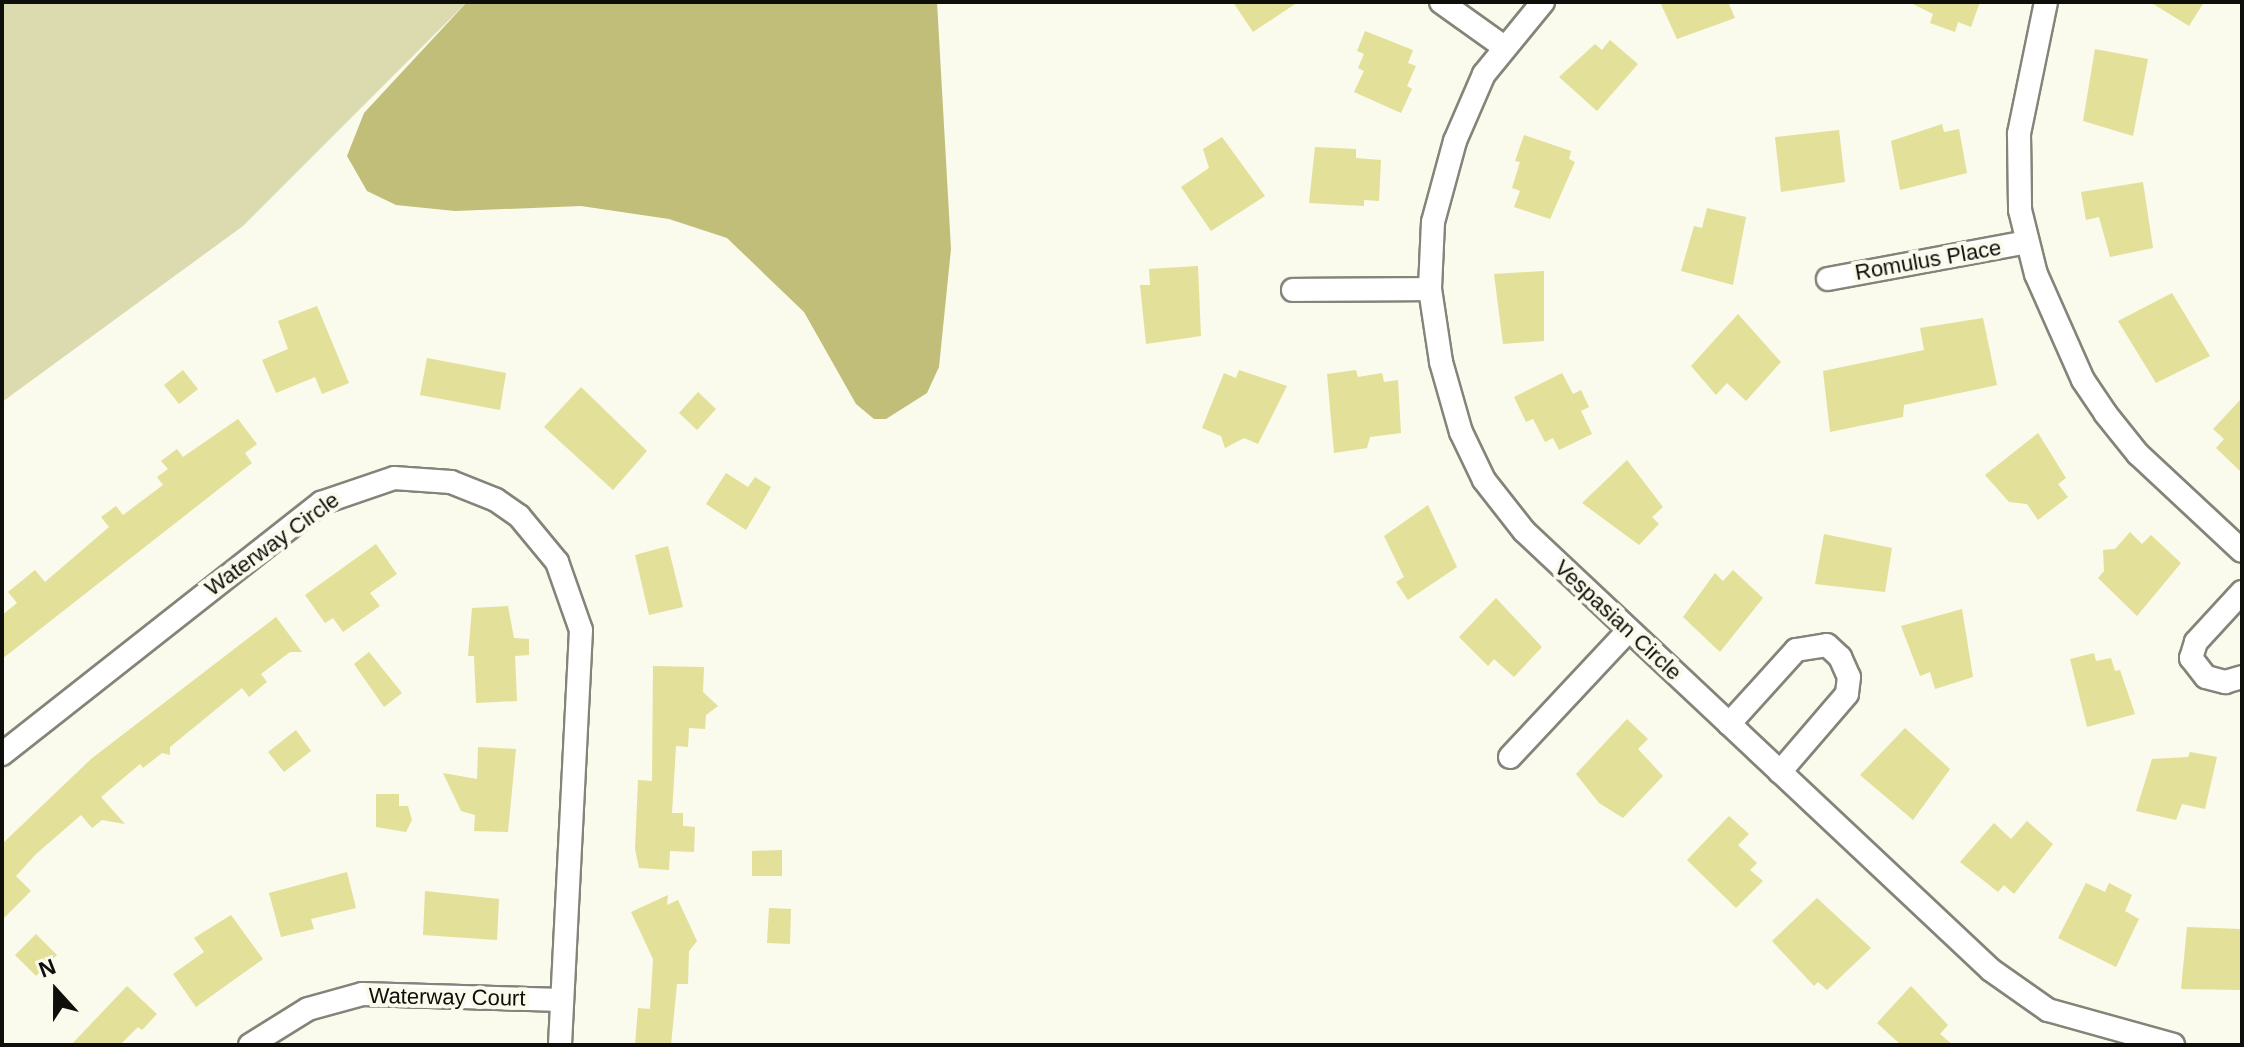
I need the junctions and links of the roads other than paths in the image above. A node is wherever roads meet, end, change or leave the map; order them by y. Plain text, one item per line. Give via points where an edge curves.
1 (1441, 2) edge
2 (1543, 2) edge
3 (2046, 2) edge
4 (1504, 47) junction
5 (2027, 242) junction
6 (1828, 279) dead end
7 (1430, 289) junction
8 (1293, 290) dead end
9 (2242, 551) edge
10 (2242, 592) edge
11 (1629, 630) junction
12 (2242, 677) edge
13 (1729, 724) junction
14 (2, 754) edge
15 (1510, 757) dead end
16 (1780, 772) junction
17 (562, 1000) junction
18 (250, 1045) edge
19 (560, 1045) edge
20 (2173, 1045) edge

1 - 4 street
2 - 4 street, Vespasian Circle
3 - 5 street via 2019,134 2020,210
4 - 7 street, Vespasian Circle via 1484,74 1455,141 1433,222
5 - 6 street, Romulus Place
5 - 9 street via 2063,339 2105,413 2138,454
7 - 8 street
7 - 11 street, Vespasian Circle via 1441,362 1461,432 1484,480 1524,531
10 - 12 street via 2196,642 2191,658 2206,677 2225,682
11 - 13 street, Vespasian Circle
11 - 15 street
13 - 16 street, Vespasian Circle
13 - 16 street via 1796,650 1827,645 1840,657 1849,677 1847,694
14 - 17 street, Waterway Circle via 321,503 394,478 473,489 519,516 542,540 569,584 581,630
16 - 20 street, Vespasian Circle via 1991,970 2048,1010
17 - 18 street, Waterway Court via 362,994 308,1009
17 - 19 street, Waterway Circle

